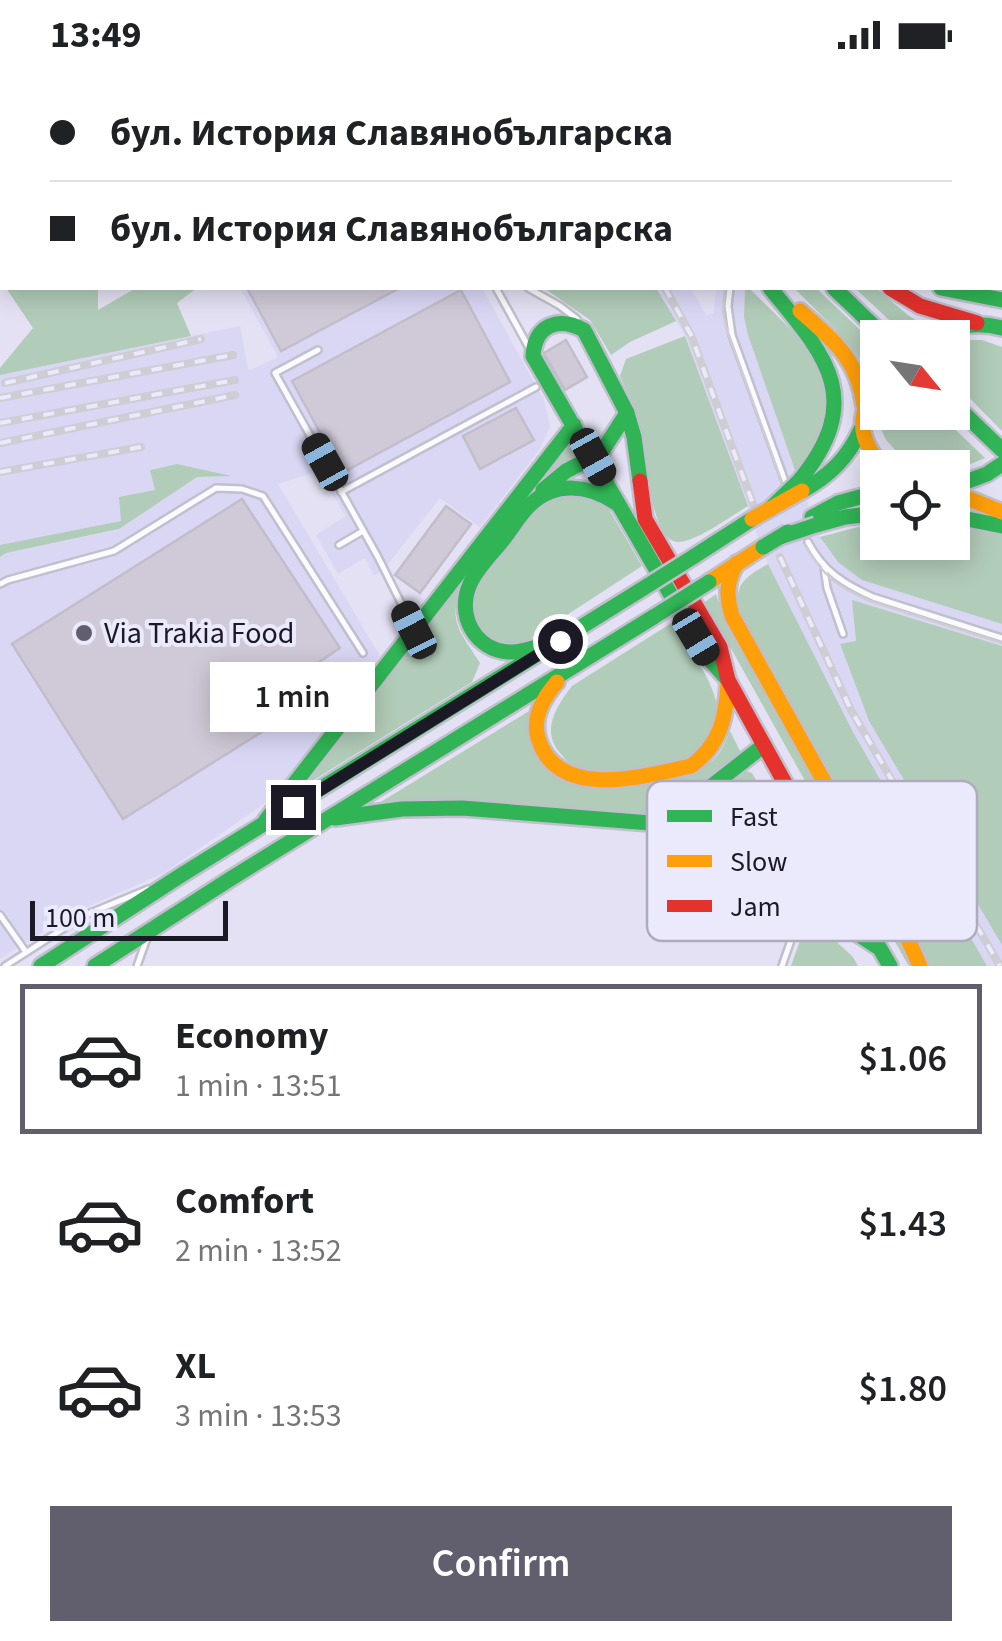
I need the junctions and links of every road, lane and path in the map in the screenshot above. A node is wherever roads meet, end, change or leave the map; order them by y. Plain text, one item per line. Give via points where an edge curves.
1 (497, 290) edge
2 (531, 290) edge
3 (730, 290) edge
4 (774, 290) edge
5 (774, 290) edge
6 (836, 290) edge
7 (893, 290) edge
8 (951, 290) edge
9 (1002, 300) edge
10 (867, 320) edge
11 (992, 324) edge
12 (584, 330) junction
13 (318, 350) dead end
14 (534, 356) junction
15 (860, 384) edge
16 (536, 386) dead end
17 (628, 412) junction
18 (970, 419) edge
19 (574, 425) junction
20 (860, 430) edge
21 (1002, 450) edge
22 (593, 457) junction
23 (1002, 464) edge
24 (970, 482) edge
25 (796, 485) junction
26 (341, 492) junction
27 (860, 497) edge
28 (970, 497) edge
29 (622, 508) junction
30 (524, 512) junction
31 (1002, 512) edge
32 (860, 515) edge
33 (970, 520) edge
34 (814, 521) junction
35 (1002, 526) edge
36 (363, 531) junction
37 (808, 542) dead end
38 (339, 546) dead end
39 (737, 563) junction
40 (824, 565) junction
41 (0, 584) edge
42 (414, 630) junction
43 (843, 634) dead end
44 (1002, 638) edge
45 (560, 641) junction
46 (363, 653) dead end
47 (567, 672) junction
48 (728, 680) junction
49 (762, 746) junction
50 (718, 781) edge
51 (783, 781) edge
52 (823, 781) edge
53 (326, 820) junction
54 (647, 823) edge
55 (259, 828) junction
56 (183, 874) junction
57 (0, 915) edge
58 (149, 932) junction
59 (791, 941) edge
60 (870, 941) edge
61 (877, 941) edge
62 (908, 941) edge
63 (881, 948) junction
64 (26, 952) junction
65 (5, 966) edge
66 (41, 966) edge
67 (95, 966) edge
68 (137, 966) edge
69 (782, 966) edge
70 (890, 966) edge
71 (920, 966) edge

1 - 14 lane
2 - 12 lane
3 - 25 lane via 732,335
4 - 25 main road via 821,353 832,386 830,434
5 - 15 main road via 839,346
6 - 10 main road
7 - 11 main road via 942,315
8 - 9 main road
12 - 14 main road via 563,322 548,326 534,342
12 - 17 main road
13 - 26 lane via 275,374
14 - 19 main road
16 - 26 lane
17 - 22 main road
17 - 48 main road via 645,519 720,648
18 - 21 main road
19 - 22 main road
19 - 42 main road
20 - 25 main road via 827,477
22 - 29 main road
22 - 30 main road via 554,480
23 - 24 main road
25 - 45 main road, bridge via 770,509
26 - 36 lane
27 - 34 main road
28 - 31 main road
29 - 30 main road via 597,491 568,487
29 - 48 main road via 709,659
30 - 45 main road via 473,578 466,618 477,638 498,651
32 - 34 main road
33 - 35 main road
34 - 39 main road, bridge
36 - 38 lane
36 - 42 lane
37 - 40 lane
39 - 47 main road, bridge
39 - 52 main road via 726,587 732,616
40 - 43 lane
40 - 44 lane via 873,597
41 - 46 lane via 114,550 216,488 242,489 264,496
42 - 55 main road
45 - 55 main road
47 - 48 main road via 540,704 538,739 561,770 607,781 702,760 724,729
47 - 53 main road
48 - 49 main road
49 - 50 main road
49 - 51 main road
53 - 54 main road via 462,808
53 - 58 main road
55 - 56 main road
56 - 64 lane via 83,916
56 - 66 main road
57 - 64 lane
58 - 67 main road
58 - 68 lane
59 - 69 lane
60 - 63 main road
61 - 63 main road
62 - 71 main road
63 - 70 main road
64 - 65 lane

